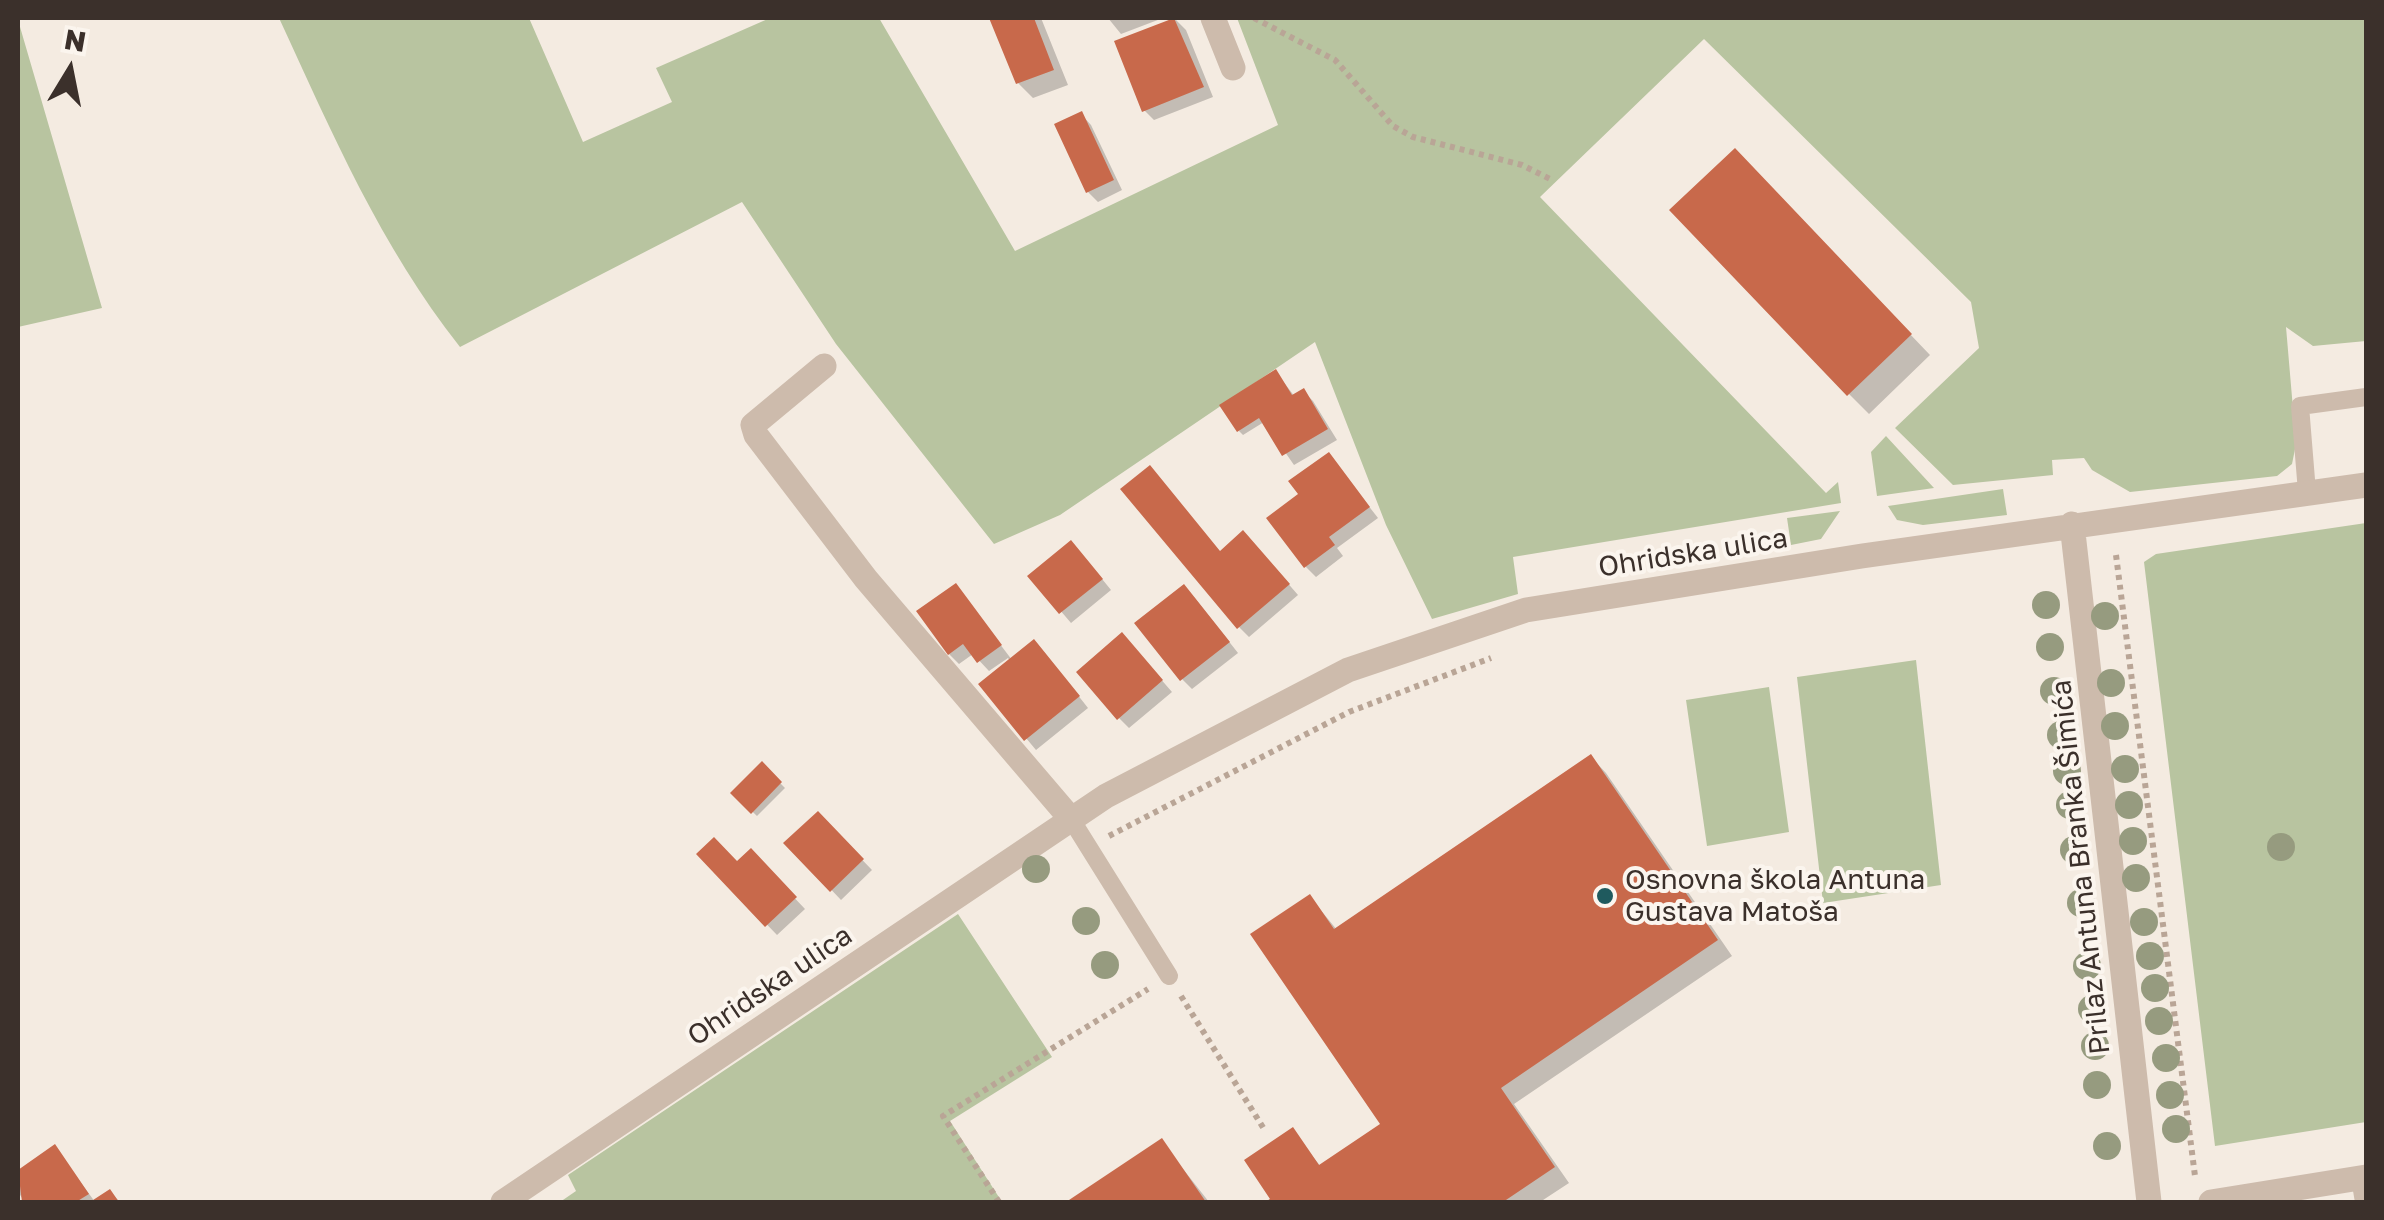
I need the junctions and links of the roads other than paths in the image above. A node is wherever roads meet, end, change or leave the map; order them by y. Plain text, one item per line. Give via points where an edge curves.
1 (1213, 18) edge
2 (1233, 68) dead end
3 (824, 366) dead end
4 (2366, 397) edge
5 (2366, 485) edge
6 (2307, 492) junction
7 (2072, 524) junction
8 (1071, 820) junction
9 (1169, 976) road end
10 (2364, 1186) edge
11 (2203, 1193) edge
12 (503, 1202) edge
13 (2150, 1202) edge

1 - 2 street
3 - 8 street via 754,426 756,434 866,579
4 - 6 lane via 2300,406
5 - 6 street, Ohridska ulica
6 - 7 street, Ohridska ulica
7 - 8 street, Ohridska ulica via 1526,610 1348,670
7 - 13 street, Prilaz Antuna Branka Šimića
8 - 9 lane
8 - 12 street, Ohridska ulica
10 - 11 street

